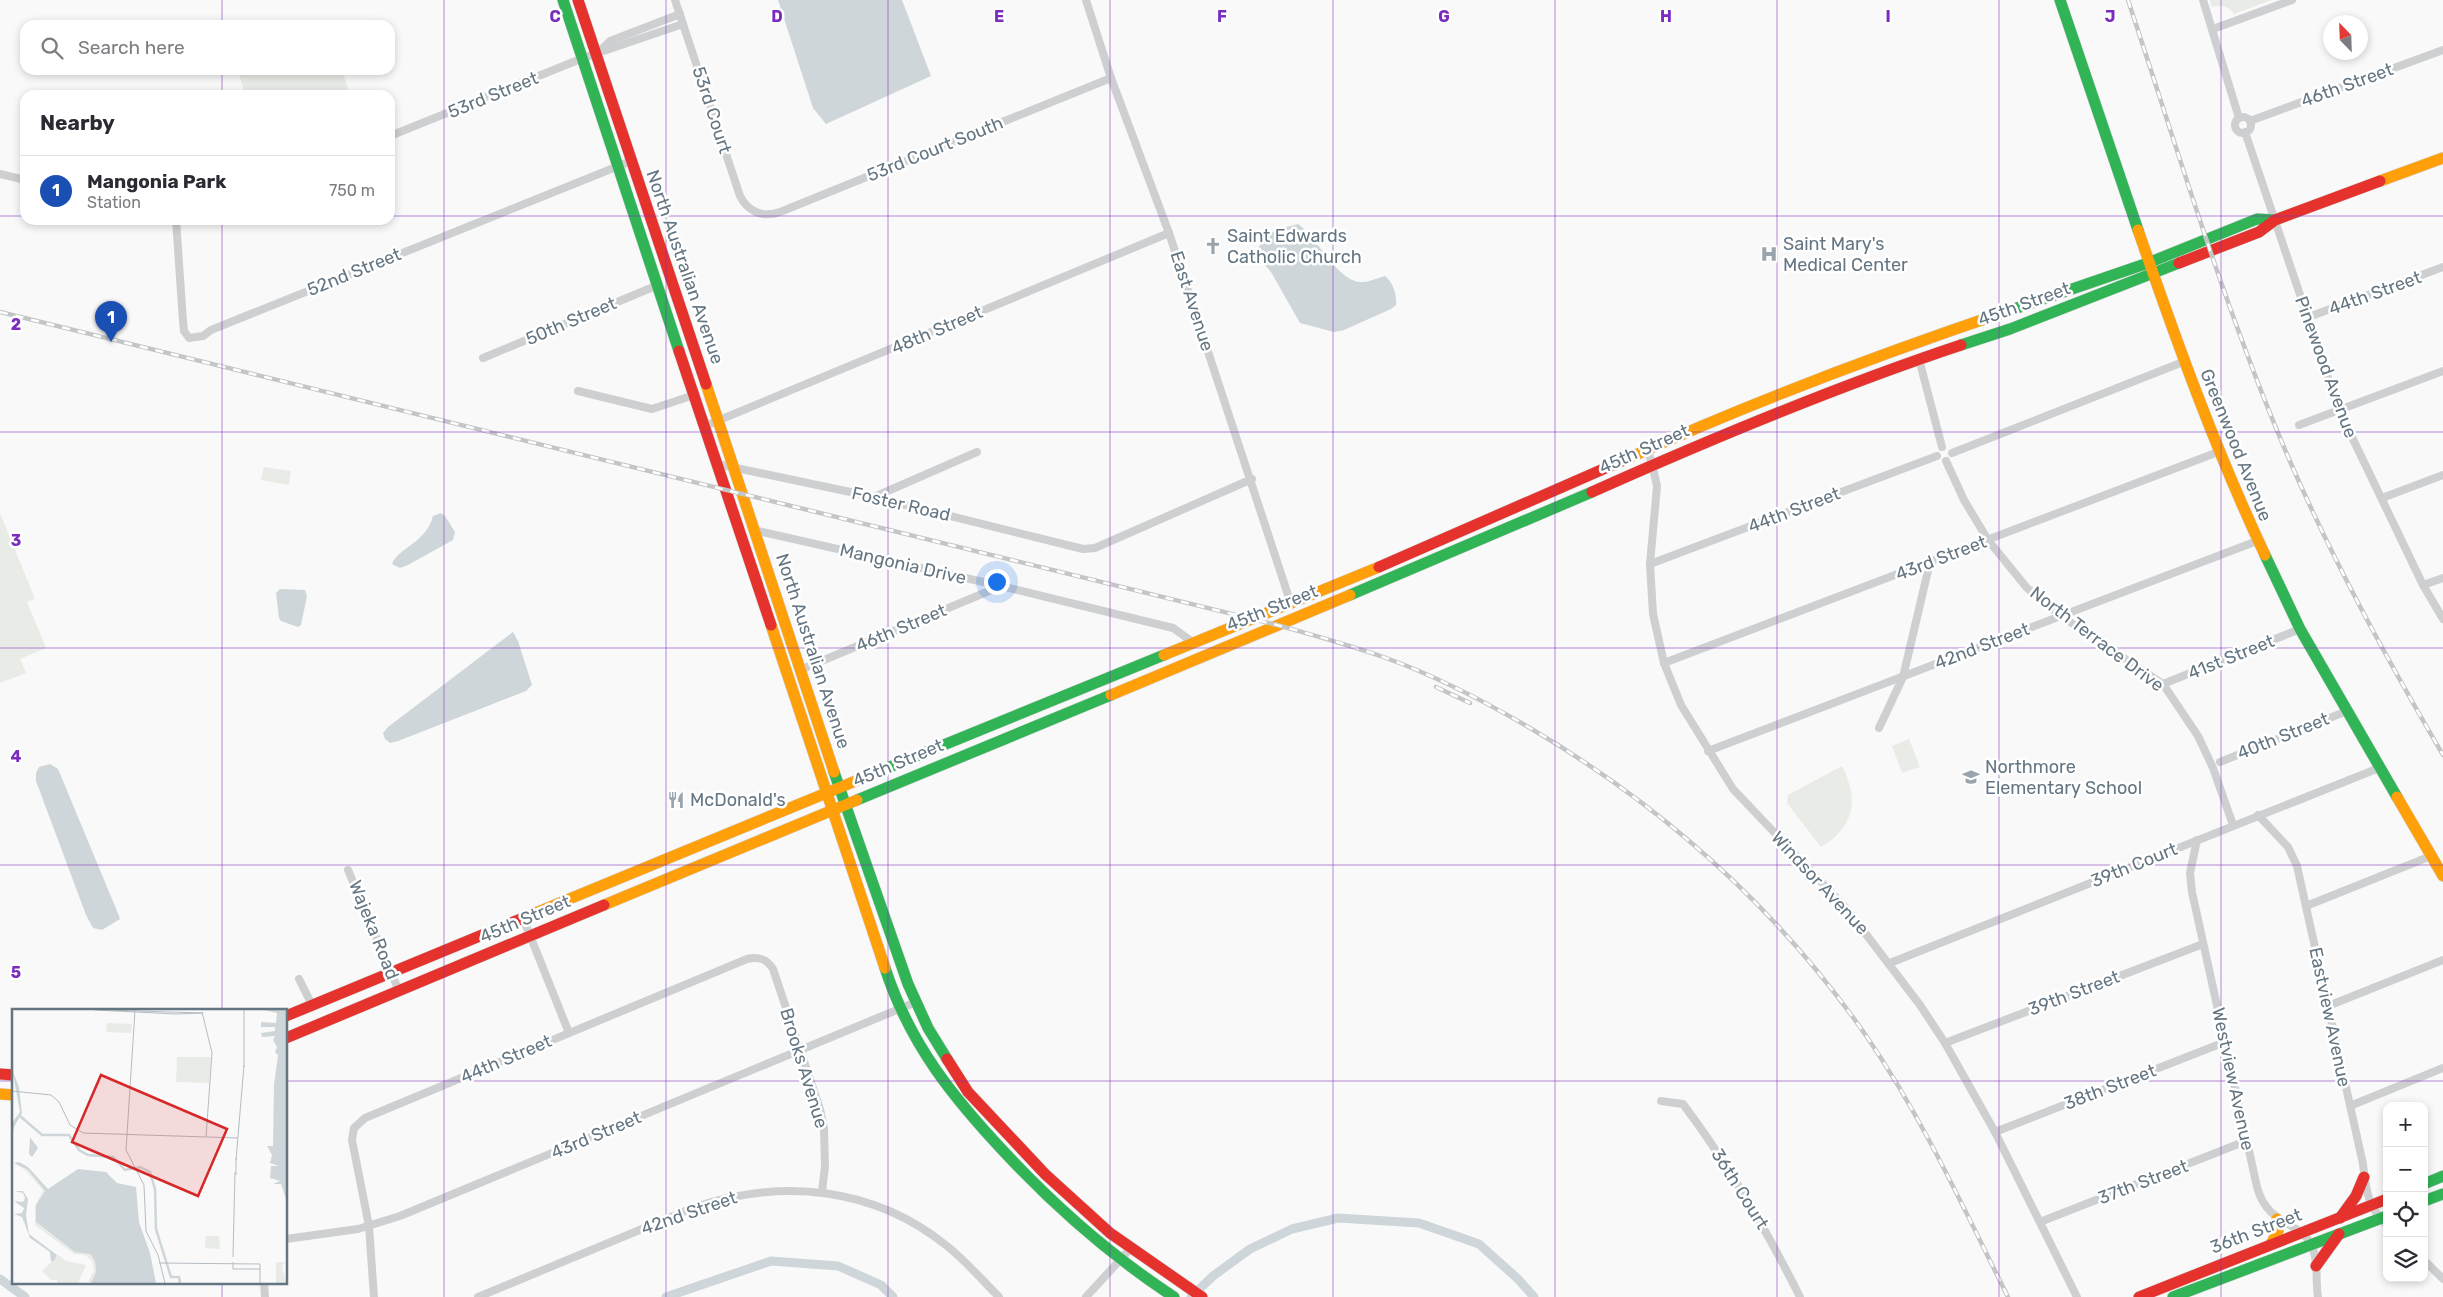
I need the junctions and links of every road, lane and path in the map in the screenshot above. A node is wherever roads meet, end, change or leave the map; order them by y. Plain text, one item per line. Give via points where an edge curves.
1 (563, 0) edge
2 (578, 0) edge
3 (675, 0) edge
4 (1086, 0) edge
5 (2060, 0) edge
6 (2203, 0) edge
7 (2292, 0) edge
8 (680, 14) junction
9 (683, 24) junction
10 (2212, 29) junction
11 (2443, 50) edge
12 (596, 55) junction
13 (583, 58) junction
14 (1112, 78) junction
15 (2239, 118) junction
16 (2250, 121) junction
17 (2245, 132) junction
18 (395, 134) edge
19 (2443, 158) edge
20 (631, 160) junction
21 (618, 165) junction
22 (0, 174) edge
23 (20, 179) edge
24 (758, 213) joint
25 (2275, 220) junction
26 (176, 225) edge
27 (1170, 233) junction
28 (2148, 262) junction
29 (2443, 267) edge
30 (2153, 275) junction
31 (658, 285) junction
32 (684, 318) junction
33 (2306, 318) junction
34 (671, 324) junction
35 (483, 358) dead end
36 (1919, 359) junction
37 (2183, 362) junction
38 (2443, 371) edge
39 (578, 391) dead end
40 (694, 395) junction
41 (2338, 410) junction
42 (718, 421) junction
43 (2299, 425) dead end
44 (705, 426) junction
45 (1942, 447) junction
46 (1646, 448) junction
47 (977, 452) dead end
48 (2218, 452) junction
49 (1952, 453) junction
50 (1937, 456) junction
51 (1946, 461) junction
52 (717, 464) junction
53 (1652, 464) junction
54 (733, 467) junction
55 (2443, 475) edge
56 (1252, 479) junction
57 (874, 497) junction
58 (2382, 498) junction
59 (754, 530) junction
60 (1988, 540) junction
61 (2257, 541) junction
62 (1930, 562) junction
63 (1650, 564) junction
64 (2443, 578) edge
65 (1001, 586) junction
66 (2423, 586) junction
67 (1291, 604) junction
68 (2061, 616) junction
69 (2443, 619) edge
70 (2300, 630) junction
71 (1194, 643) junction
72 (1664, 663) junction
73 (800, 670) junction
74 (1903, 676) junction
75 (2163, 684) junction
76 (2347, 711) junction
77 (1879, 728) dead end
78 (1708, 751) junction
79 (2220, 762) dead end
80 (2379, 768) junction
81 (840, 788) junction
82 (828, 793) junction
83 (845, 804) junction
84 (833, 809) junction
85 (2258, 815) junction
86 (2233, 825) junction
87 (2197, 840) junction
88 (2431, 856) junction
89 (348, 870) dead end
90 (2443, 876) edge
91 (2306, 906) junction
92 (523, 918) junction
93 (530, 936) junction
94 (2203, 944) junction
95 (753, 958) joint
96 (2443, 960) edge
97 (1890, 963) junction
98 (391, 972) junction
99 (299, 979) dead end
100 (398, 991) junction
101 (916, 1002) junction
102 (312, 1005) junction
103 (2328, 1006) junction
104 (900, 1009) junction
105 (288, 1015) edge
106 (569, 1033) junction
107 (288, 1037) edge
108 (2225, 1042) junction
109 (1945, 1043) junction
110 (800, 1050) junction
111 (2443, 1068) edge
112 (1661, 1101) dead end
113 (2350, 1106) junction
114 (1995, 1132) junction
115 (2246, 1142) junction
116 (2443, 1176) edge
117 (2364, 1177) junction
118 (2428, 1182) edge
119 (822, 1192) junction
120 (2443, 1194) edge
121 (2428, 1200) edge
122 (2383, 1201) edge
123 (2370, 1206) junction
124 (2340, 1218) junction
125 (2277, 1219) junction
126 (2383, 1219) edge
127 (2383, 1220) edge
128 (2040, 1222) junction
129 (369, 1226) junction
130 (2301, 1233) junction
131 (2339, 1234) junction
132 (288, 1239) edge
133 (2271, 1244) junction
134 (2311, 1245) junction
135 (1131, 1248) junction
136 (1122, 1260) junction
137 (2428, 1264) edge
138 (2316, 1266) junction
139 (2443, 1279) edge
140 (264, 1284) edge
141 (1172, 1296) edge
142 (265, 1297) edge
143 (374, 1297) edge
144 (478, 1297) edge
145 (999, 1297) edge
146 (1086, 1297) edge
147 (1202, 1297) edge
148 (1800, 1297) edge
149 (2077, 1297) edge
150 (2139, 1297) edge
151 (2174, 1297) edge
152 (2318, 1297) edge

1 - 13 main road, North Australian Avenue
2 - 12 main road, North Australian Avenue
3 - 8 street, 53rd Court
4 - 14 street, East Avenue
5 - 28 main road, Greenwood Avenue
6 - 10 street
7 - 10 street
8 - 9 street, 53rd Court
8 - 12 street, 53rd Street via 610,41
9 - 12 street, 53rd Street
9 - 24 street, 53rd Court via 740,196 747,207
10 - 15 street
11 - 16 street, 46th Street
12 - 13 street, 53rd Street
12 - 20 main road, North Australian Avenue
13 - 18 street, 53rd Street
13 - 21 main road, North Australian Avenue
14 - 24 street, 53rd Court South via 776,213
14 - 27 street, East Avenue
15 - 16 street
15 - 17 street via 2236,126
16 - 17 street via 2250,128
17 - 25 street, Pinewood Avenue
19 - 25 main road, 45th Street
20 - 21 street, 52nd Street
20 - 32 main road, North Australian Avenue
21 - 26 street, 52nd Street via 220,326 195,339 189,338 184,331
21 - 31 main road, North Australian Avenue
22 - 23 street
25 - 28 main road, 45th Street via 2257,219
25 - 30 main road, 45th Street via 2259,232
25 - 33 street, Pinewood Avenue
27 - 42 street, 48th Street
27 - 56 street, East Avenue
28 - 30 main road, Greenwood Avenue
28 - 46 main road, 45th Street via 1927,338
29 - 33 street, 44th Street
30 - 36 main road, 45th Street via 2010,329
30 - 37 main road, Greenwood Avenue
31 - 34 main road, North Australian Avenue
31 - 35 street, 50th Street
32 - 34 main road
32 - 42 main road, North Australian Avenue
33 - 41 street, Pinewood Avenue
34 - 40 main road, North Australian Avenue
36 - 45 street
36 - 53 main road, 45th Street
37 - 48 main road, Greenwood Avenue
37 - 49 street
38 - 41 street
39 - 40 street via 652,409
40 - 44 main road, North Australian Avenue
41 - 43 street
41 - 58 street, Pinewood Avenue
42 - 44 street, 48th Street
42 - 54 main road, North Australian Avenue
44 - 52 main road, North Australian Avenue
45 - 49 street via 1947,447
45 - 50 street via 1938,449
46 - 53 street, Windsor Avenue
46 - 67 main road, 45th Street via 1514,509
47 - 57 street
48 - 60 street, 43rd Street
48 - 61 main road, Greenwood Avenue
49 - 51 street
50 - 51 street
50 - 63 street, 44th Street
51 - 60 street, North Terrace Drive
52 - 54 street, Foster Road
52 - 82 main road, North Australian Avenue
53 - 63 street, Windsor Avenue via 1656,486
53 - 83 main road, 45th Street via 1510,528
54 - 57 street, Foster Road
54 - 59 main road, North Australian Avenue
55 - 58 street
56 - 57 street, Foster Road via 1095,548 1083,549
56 - 67 street, East Avenue
58 - 66 street, Pinewood Avenue
59 - 65 street, Mangonia Drive
59 - 73 main road, North Australian Avenue
60 - 62 street, 43rd Street
60 - 68 street, North Terrace Drive via 2027,588
61 - 68 street, 42nd Street
61 - 70 main road, Greenwood Avenue
62 - 72 street, 43rd Street
62 - 74 street
63 - 72 street, Windsor Avenue via 1653,614
64 - 66 street
65 - 71 street, Mangonia Drive via 1173,628
65 - 73 street, 46th Street
66 - 69 street, Pinewood Avenue
67 - 71 main road, 45th Street
68 - 74 street, 42nd Street
68 - 75 street, North Terrace Drive
70 - 75 street, 41st Street
70 - 76 main road, Greenwood Avenue
71 - 81 main road, 45th Street
72 - 78 street, Windsor Avenue via 1681,705
73 - 81 main road, North Australian Avenue
74 - 77 street
74 - 78 street, 42nd Street
75 - 86 street, North Terrace Drive via 2198,736 2214,768
76 - 79 street, 40th Street
76 - 80 main road, Greenwood Avenue
78 - 97 street, Windsor Avenue via 1733,789 1823,882
80 - 85 street, 39th Court
80 - 88 main road, Greenwood Avenue
81 - 82 main road, 45th Street
81 - 83 main road, North Australian Avenue
82 - 84 main road, North Australian Avenue
82 - 92 main road, 45th Street
83 - 84 main road, 45th Street
83 - 101 main road, North Australian Avenue
84 - 93 main road, 45th Street
84 - 104 main road, North Australian Avenue
85 - 86 street, 39th Court
85 - 91 street, Eastview Avenue via 2292,853
86 - 87 street, 39th Court
87 - 94 street, Westview Avenue via 2190,873
87 - 97 street, 39th Court
88 - 90 main road, Greenwood Avenue
88 - 91 street
89 - 98 street, Wajeka Road
91 - 103 street, Eastview Avenue
92 - 93 street
92 - 98 main road, 45th Street
93 - 100 main road, 45th Street
93 - 106 street
94 - 108 street, Westview Avenue
94 - 109 street, 39th Street
95 - 106 street, 44th Street
95 - 110 street, Brooks Avenue via 765,960 773,969
96 - 103 street
97 - 109 street, Windsor Avenue
98 - 100 street, Wajeka Road
98 - 102 main road, 45th Street
99 - 102 street
100 - 107 main road, 45th Street
101 - 104 street, 43rd Street
101 - 135 main road, North Australian Avenue via 938,1046 968,1092 1045,1174
102 - 105 main road, 45th Street
103 - 113 street, Eastview Avenue
104 - 110 street, 43rd Street
104 - 136 main road, North Australian Avenue via 934,1070 968,1113 1056,1205
106 - 129 street, 44th Street via 365,1118 354,1128 352,1140
108 - 114 street, 38th Street
108 - 115 street, Westview Avenue
109 - 114 street, Windsor Avenue
110 - 119 street, Brooks Avenue via 824,1128
110 - 129 street, 43rd Street
111 - 113 street
112 - 148 street, 36th Court via 1683,1104 1708,1138 1749,1200
113 - 117 street, Eastview Avenue
114 - 128 street, Windsor Avenue
115 - 125 street, Westview Avenue via 2259,1193
115 - 128 street, 37th Street
116 - 118 main road
117 - 123 street, Eastview Avenue
117 - 124 main road via 2356,1196
119 - 144 street, 42nd Street via 770,1190 718,1199
119 - 145 street, 42nd Street via 868,1203 920,1227 947,1246
120 - 121 main road
122 - 123 main road, 36th Street
123 - 124 main road, 36th Street
123 - 126 street, Eastview Avenue
124 - 130 main road, 36th Street
125 - 130 street, Westview Avenue
125 - 133 main road via 2278,1230
127 - 131 main road, 36th Street
128 - 149 street, Windsor Avenue
129 - 132 street, 43rd Street
129 - 143 street
130 - 133 main road, 36th Street
130 - 134 street, Westview Avenue
131 - 134 main road, 36th Street
131 - 138 main road
133 - 150 main road, 36th Street
134 - 138 street, Westview Avenue
134 - 151 main road, 36th Street
135 - 136 street
135 - 147 main road, North Australian Avenue
136 - 141 main road, North Australian Avenue
136 - 146 street
137 - 139 street
138 - 152 street, Westview Avenue
140 - 142 street

